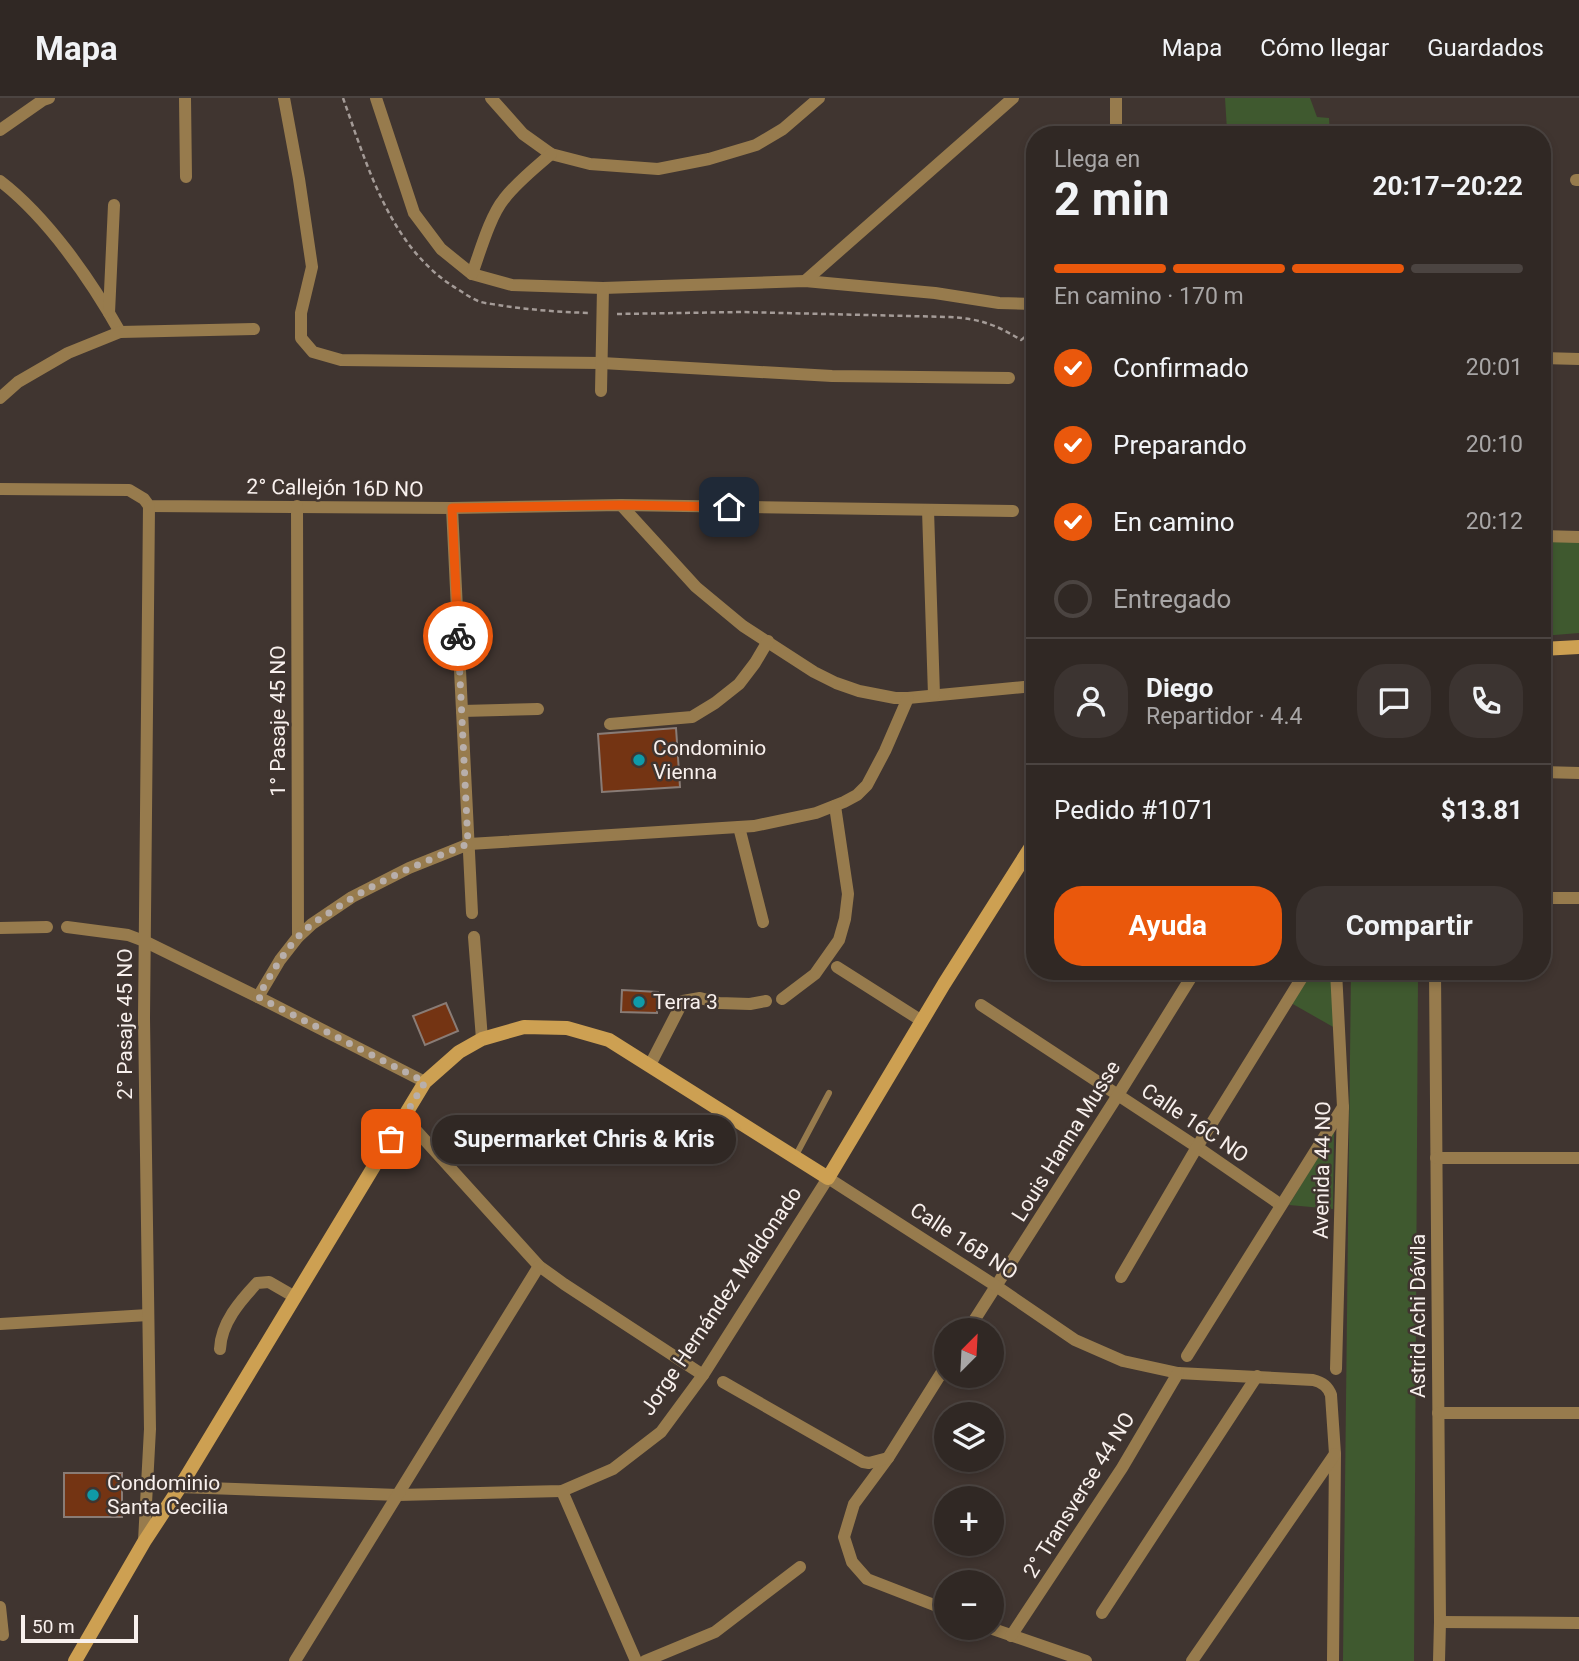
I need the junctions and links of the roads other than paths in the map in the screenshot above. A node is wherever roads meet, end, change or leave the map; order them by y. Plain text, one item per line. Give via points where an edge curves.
1 (185, 98) edge
2 (284, 98) edge
3 (376, 98) edge
4 (491, 98) edge
5 (820, 98) edge
6 (1013, 98) edge
7 (1116, 98) edge
8 (45, 99) edge
9 (1116, 126) edge
10 (0, 130) edge
11 (551, 154) junction
12 (186, 177) dead end
13 (0, 181) edge
14 (114, 205) dead end
15 (472, 274) junction
16 (806, 282) junction
17 (603, 288) junction
18 (1026, 304) edge
19 (109, 313) junction
20 (254, 329) dead end
21 (120, 332) junction
22 (1551, 358) edge
23 (1579, 359) edge
24 (601, 363) junction
25 (1009, 378) dead end
26 (601, 391) dead end
27 (0, 398) edge
28 (0, 489) edge
29 (621, 505) junction
30 (149, 506) junction
31 (297, 506) junction
32 (452, 508) junction
33 (928, 510) junction
34 (1013, 511) dead end
35 (1551, 536) edge
36 (1579, 537) edge
37 (768, 641) junction
38 (1579, 647) edge
39 (1551, 649) edge
40 (1026, 687) edge
41 (934, 695) junction
42 (908, 698) junction
43 (538, 709) dead end
44 (462, 712) junction
45 (610, 724) dead end
46 (1551, 772) edge
47 (1579, 773) edge
48 (835, 806) junction
49 (739, 827) junction
50 (468, 844) junction
51 (1026, 855) edge
52 (1551, 898) edge
53 (1579, 898) edge
54 (472, 913) dead end
55 (763, 922) dead end
56 (47, 927) dead end
57 (0, 928) edge
58 (67, 928) dead end
59 (298, 937) junction
60 (474, 937) dead end
61 (144, 941) junction
62 (837, 967) dead end
63 (1189, 980) edge
64 (1300, 980) edge
65 (1336, 980) edge
66 (1435, 980) edge
67 (258, 997) junction
68 (782, 999) dead end
69 (766, 1001) dead end
70 (981, 1005) dead end
71 (922, 1021) junction
72 (482, 1039) junction
73 (650, 1065) junction
74 (425, 1082) junction
75 (829, 1093) dead end
76 (1118, 1095) junction
77 (1343, 1107) junction
78 (404, 1117) junction
79 (1197, 1147) junction
80 (794, 1157) junction
81 (1436, 1158) junction
82 (1579, 1158) edge
83 (828, 1178) junction
84 (1281, 1205) junction
85 (539, 1266) junction
86 (1121, 1277) dead end
87 (996, 1286) junction
88 (295, 1297) junction
89 (148, 1315) junction
90 (976, 1318) edge
91 (0, 1324) edge
92 (220, 1349) dead end
93 (1187, 1356) dead end
94 (1336, 1369) dead end
95 (1178, 1373) junction
96 (703, 1375) junction
97 (1257, 1376) junction
98 (723, 1382) dead end
99 (934, 1385) edge
100 (1438, 1413) junction
101 (1579, 1413) edge
102 (1335, 1454) junction
103 (888, 1458) junction
104 (180, 1487) junction
105 (562, 1491) junction
106 (398, 1495) junction
107 (144, 1542) junction
108 (800, 1567) dead end
109 (934, 1605) edge
110 (0, 1607) edge
111 (1102, 1613) dead end
112 (1440, 1622) junction
113 (1579, 1623) edge
114 (1004, 1633) edge
115 (3, 1635) dead end
116 (1012, 1636) junction
117 (75, 1661) edge
118 (295, 1661) edge
119 (636, 1661) edge
120 (645, 1661) edge
121 (1086, 1661) edge
122 (1192, 1661) edge
123 (1333, 1661) edge
124 (1438, 1661) edge

1 - 12 street
2 - 24 street via 312,267 301,313 301,338 313,352 341,360
3 - 15 street via 414,214 441,249
4 - 11 street via 523,134
5 - 11 street via 756,145 709,159 658,169 590,164
6 - 16 street
7 - 9 street
8 - 10 street
11 - 15 street via 502,201
13 - 19 street via 53,233
14 - 19 street
15 - 17 street via 512,285
16 - 17 street
16 - 18 street
17 - 24 street
19 - 21 street
20 - 21 street
21 - 27 street via 68,353
22 - 23 street
24 - 25 street via 832,376
24 - 26 street
28 - 30 street, 2° Callejón 16D NO via 129,490
29 - 32 street, 2° Callejón 16D NO
29 - 33 street, 2° Callejón 16D NO
29 - 37 street via 696,587
30 - 31 street, 2° Callejón 16D NO
30 - 61 street, 2° Pasaje 45 NO
31 - 32 street, 2° Callejón 16D NO
31 - 59 street, 1° Pasaje 45 NO
32 - 44 street
33 - 34 street, 2° Callejón 16D NO
33 - 41 street
35 - 36 street
37 - 42 street via 835,683
37 - 45 street via 739,684 692,717
38 - 39 street
40 - 41 street
41 - 42 street
42 - 48 street via 867,785
43 - 44 street
44 - 50 street
46 - 47 street
48 - 49 street
48 - 68 street via 848,894 842,930 815,974
49 - 50 street
49 - 55 street
50 - 54 street
50 - 59 street via 352,897
51 - 71 street, Jorge Hernández Maldonado
52 - 53 street
56 - 57 street
58 - 61 street
59 - 67 street
60 - 72 street
61 - 67 street
61 - 89 street, 2° Pasaje 45 NO
62 - 71 street
63 - 76 street, Louis Hanna Musse
64 - 79 street
65 - 77 street, Avenida 44 NO
66 - 81 street, Astrid Achi Dávila
67 - 74 street
69 - 73 street via 684,1001
70 - 76 street, Calle 16C NO
71 - 83 street, Jorge Hernández Maldonado
72 - 73 street, Calle 16B NO via 524,1027 567,1028 609,1040
72 - 74 street, Calle 16B NO
73 - 80 street, Calle 16B NO
74 - 78 street, Calle 16B NO
75 - 80 lane
76 - 79 street, Calle 16C NO
76 - 87 street, Louis Hanna Musse
77 - 84 street
77 - 94 street, Avenida 44 NO
78 - 85 street
78 - 88 street, Calle 16B NO
79 - 84 street, Calle 16C NO
79 - 86 street
80 - 83 street, Calle 16B NO
81 - 82 street
81 - 100 street, Astrid Achi Dávila
83 - 87 street, Calle 16B NO
83 - 96 street, Jorge Hernández Maldonado
84 - 93 street
85 - 96 street
85 - 106 street
87 - 90 street, Louis Hanna Musse
87 - 95 street, Calle 16B NO via 1075,1340 1124,1361
88 - 92 street via 269,1282 257,1283 228,1323
88 - 104 street, Calle 16B NO
89 - 91 street
89 - 107 street, 2° Pasaje 45 NO via 150,1429
95 - 97 street, Calle 16B NO
95 - 116 street, 2° Transverse 44 NO
96 - 105 street, Jorge Hernández Maldonado via 661,1432 612,1469
97 - 102 street, Calle 16B NO via 1320,1381 1328,1387
97 - 111 street
98 - 103 street via 863,1462
99 - 103 street
100 - 101 street
100 - 112 street, Astrid Achi Dávila
102 - 122 street
102 - 123 street
103 - 109 street via 854,1504 844,1537 852,1562 867,1579
104 - 106 street, Jorge Hernández Maldonado
104 - 107 street, Calle 16B NO
105 - 106 street, Jorge Hernández Maldonado
105 - 119 street
106 - 118 street
107 - 117 street, Calle 16B NO
108 - 120 street via 715,1632
110 - 115 street
112 - 113 street
112 - 124 street, Astrid Achi Dávila
114 - 116 street
116 - 121 street

